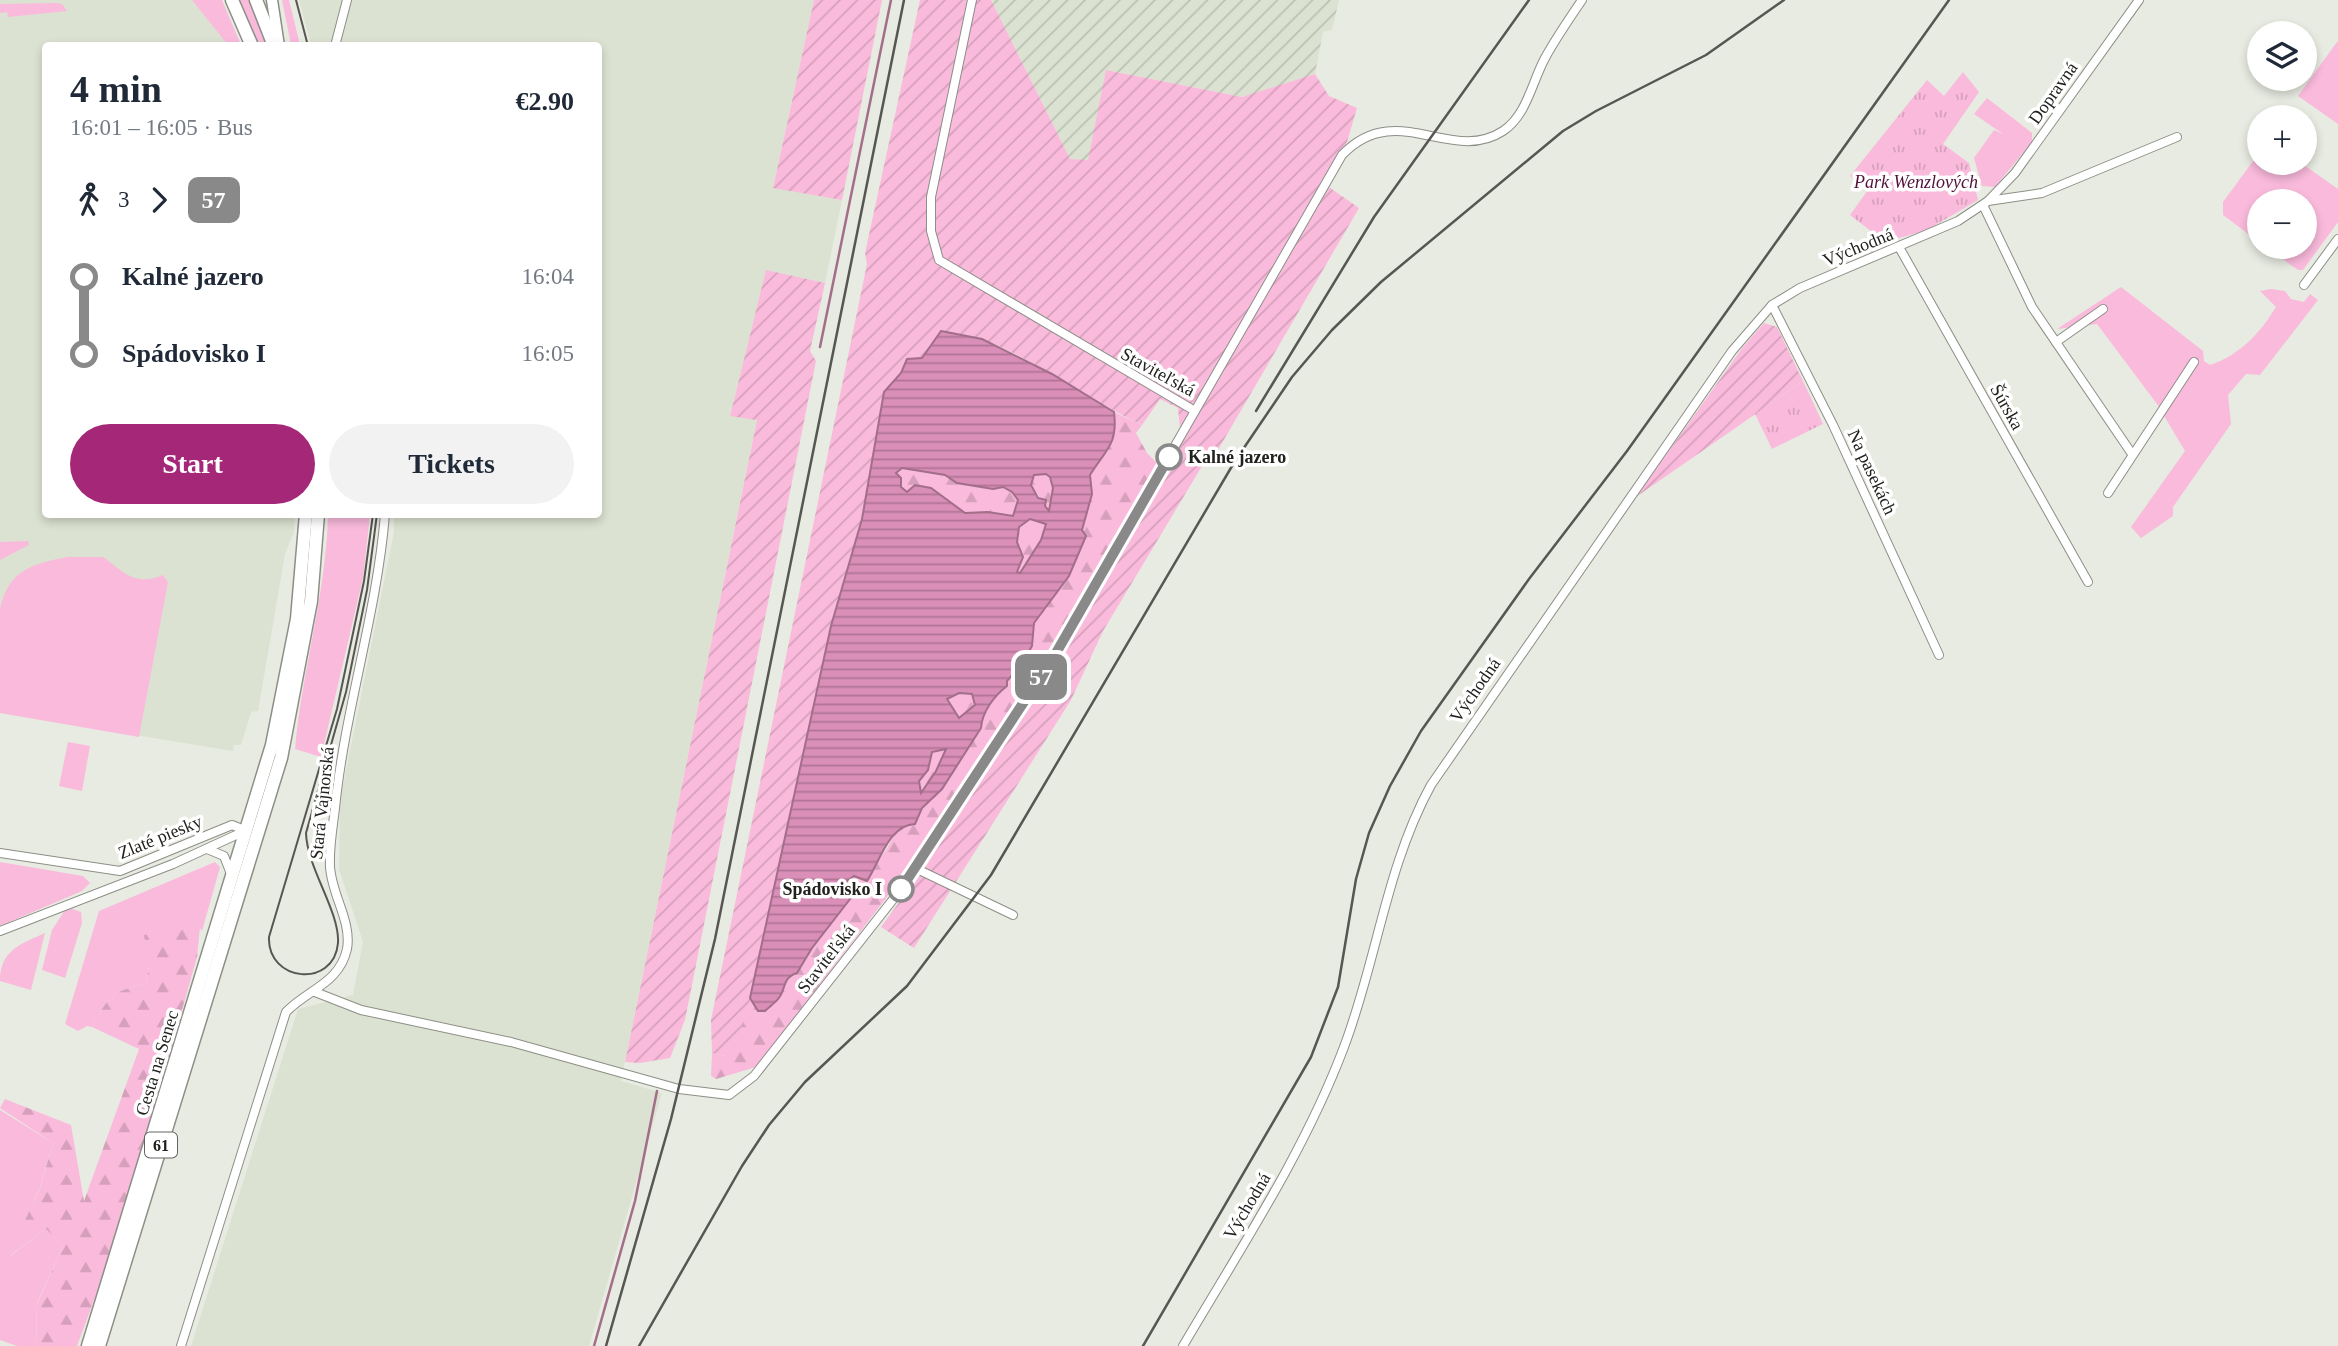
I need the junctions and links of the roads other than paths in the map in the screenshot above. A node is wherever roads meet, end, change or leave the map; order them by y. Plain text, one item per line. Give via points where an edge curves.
1 (256, 0) edge
2 (272, 0) edge
3 (347, 0) edge
4 (972, 0) edge
5 (1582, 0) edge
6 (2139, 0) edge
7 (234, 4) edge
8 (249, 42) edge
9 (274, 42) edge
10 (276, 42) edge
11 (336, 42) edge
12 (2177, 137) dead end
13 (1986, 203) junction
14 (2338, 239) edge
15 (1899, 247) junction
16 (2304, 285) dead end
17 (1772, 305) junction
18 (2103, 309) dead end
19 (2056, 342) junction
20 (2194, 362) dead end
21 (1195, 411) junction
22 (2132, 454) junction
23 (2108, 493) dead end
24 (306, 518) edge
25 (318, 518) edge
26 (385, 518) edge
27 (2088, 582) dead end
28 (1939, 655) dead end
29 (267, 810) junction
30 (247, 831) junction
31 (207, 849) junction
32 (0, 853) edge
33 (249, 868) junction
34 (917, 869) junction
35 (232, 879) junction
36 (1013, 915) dead end
37 (0, 931) edge
38 (315, 992) junction
39 (88, 1346) edge
40 (99, 1346) edge
41 (181, 1346) edge
42 (1183, 1346) edge

1 - 9 main road
2 - 10 main road
3 - 11 street
4 - 21 street, Staviteľská via 932,197 931,231 939,260
5 - 21 street via 1544,60 1526,103 1504,130 1476,141 1413,131 1383,132 1354,143 1342,155
6 - 13 street, Dopravná via 2015,173
7 - 8 main road
12 - 13 street, Východná via 2042,193
13 - 15 street, Východná
13 - 19 street via 2032,307
14 - 16 street
15 - 17 street, Východná via 1809,284
15 - 27 street, Šúrska
17 - 28 street, Na pasekách
17 - 42 street, Východná via 1732,351 1431,785 1398,860 1356,1013 1319,1108
18 - 19 street
19 - 22 street
20 - 22 street
21 - 34 street, Staviteľská via 1056,653
22 - 23 street
24 - 30 main road, Cesta na Senec / 61 via 286,683
25 - 29 main road, Cesta na Senec / 61 via 312,601
26 - 38 street, Stará Vajnorská via 335,807 330,866 346,929 346,948 337,971
29 - 30 street, Zlaté piesky
29 - 33 main road, Cesta na Senec / 61
30 - 31 street, Zlaté piesky
30 - 32 street, Zlaté piesky via 232,825 120,872
30 - 33 street, Cesta na Senec
30 - 35 main road, Cesta na Senec / 61
31 - 35 street, Zlaté piesky via 226,857
31 - 37 street, Zlaté piesky
33 - 40 main road, Cesta na Senec / 61
34 - 36 street
34 - 38 street, Staviteľská via 754,1076 729,1095 679,1089 511,1042 361,1010
35 - 39 main road, Cesta na Senec / 61
38 - 41 street, Stará Vajnorská via 297,1000 286,1012

